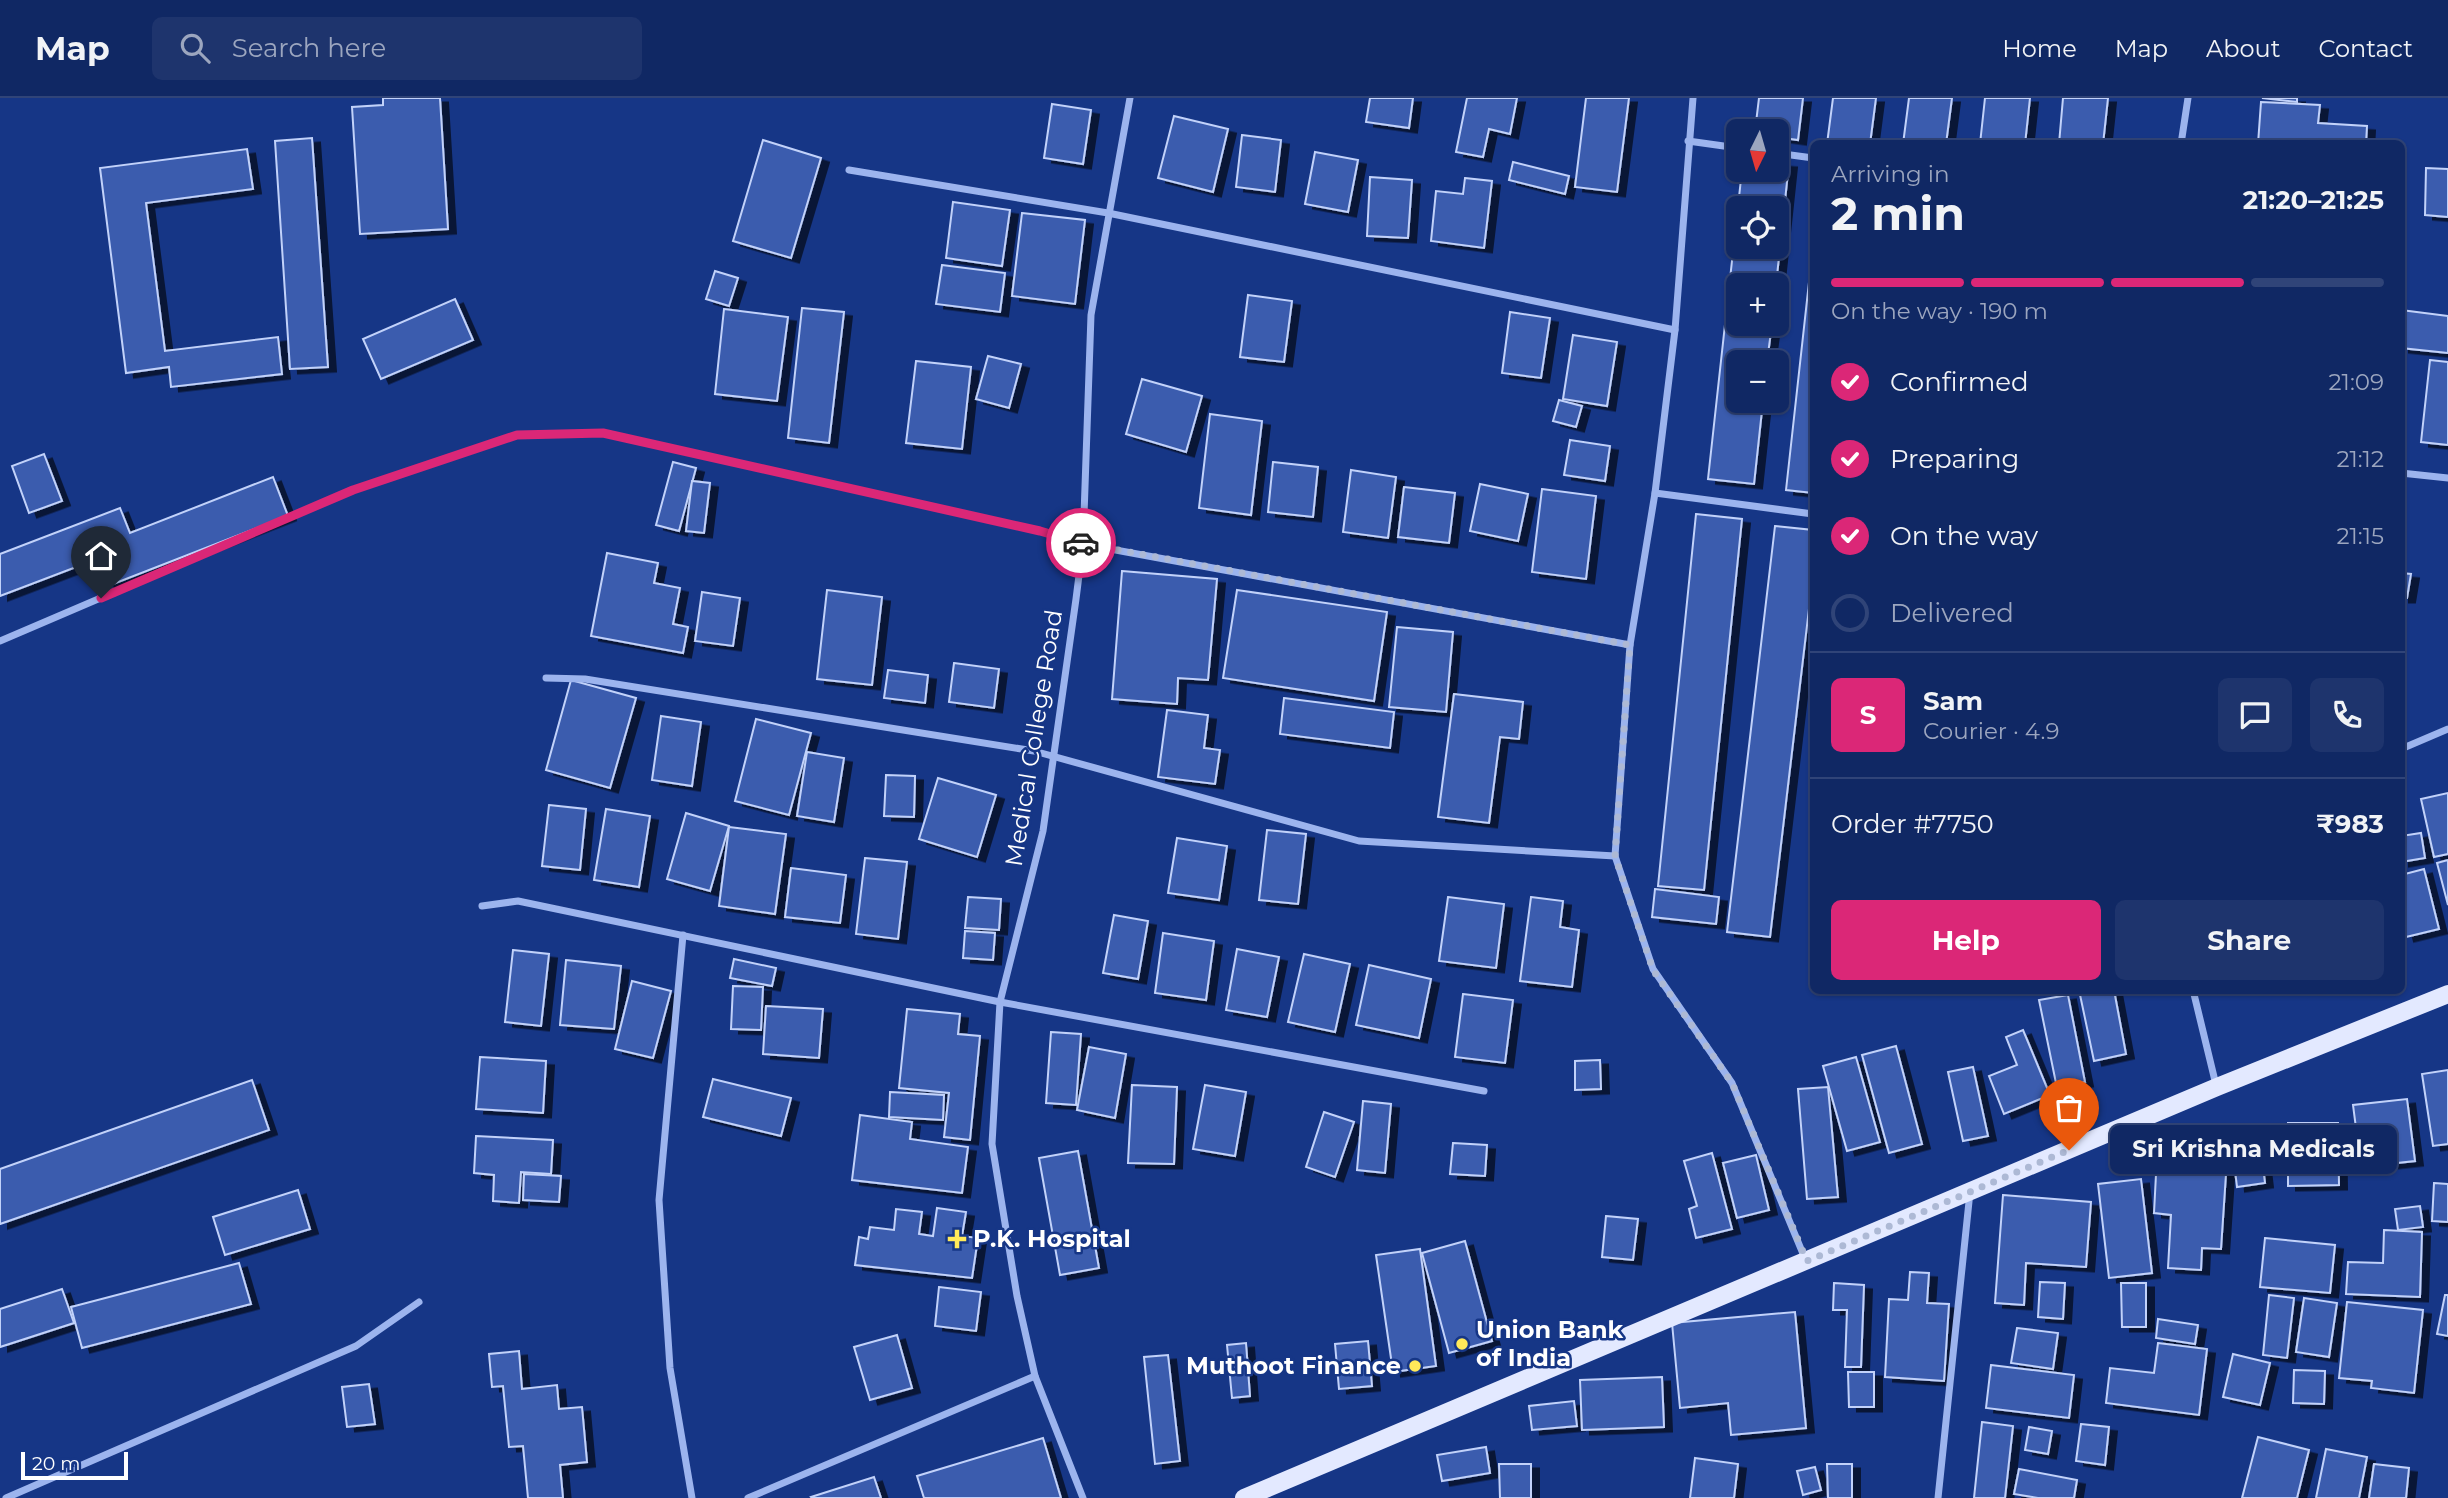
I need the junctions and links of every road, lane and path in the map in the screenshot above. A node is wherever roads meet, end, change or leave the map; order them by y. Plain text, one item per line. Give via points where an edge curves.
1 (1130, 98) edge
2 (1693, 98) edge
3 (2188, 98) edge
4 (2182, 140) edge
5 (1688, 141) junction
6 (1726, 146) edge
7 (1789, 155) edge
8 (1810, 158) edge
9 (849, 170) dead end
10 (1108, 213) junction
11 (1675, 330) junction
12 (2405, 473) edge
13 (2448, 478) edge
14 (1655, 493) junction
15 (1810, 514) edge
16 (1083, 544) junction
17 (0, 641) edge
18 (1630, 645) junction
19 (546, 678) dead end
20 (2448, 729) edge
21 (2405, 747) edge
22 (1054, 757) junction
23 (1615, 856) junction
24 (482, 906) dead end
25 (683, 935) junction
26 (2194, 994) edge
27 (2448, 994) edge
28 (1000, 1002) junction
29 (2217, 1087) junction
30 (1484, 1091) dead end
31 (1970, 1192) junction
32 (1807, 1261) junction
33 (419, 1302) dead end
34 (1035, 1376) junction
35 (6, 1498) edge
36 (692, 1498) edge
37 (748, 1498) edge
38 (1083, 1498) edge
39 (1244, 1498) edge
40 (1938, 1498) edge

1 - 10 street, Medical College Road
2 - 5 street
3 - 4 street
5 - 6 street
5 - 11 street
7 - 8 street
9 - 10 street
10 - 11 street
10 - 16 street, Medical College Road via 1091,315
11 - 14 street
12 - 13 street
14 - 15 street
14 - 18 street
16 - 17 street via 603,433 517,435 353,490
16 - 18 street
16 - 22 street, Medical College Road
18 - 23 street
19 - 22 street via 584,679
20 - 21 street
22 - 23 street via 1359,841
22 - 28 street, Medical College Road via 1043,831
23 - 32 street via 1653,970 1732,1083
24 - 25 street via 518,901
25 - 28 street
25 - 36 street via 659,1200 670,1368
26 - 29 street
27 - 29 main road
28 - 30 street
28 - 34 street, Medical College Road via 992,1144
29 - 31 main road
31 - 32 main road
31 - 40 street
32 - 39 main road
33 - 35 street via 356,1346
34 - 37 street
34 - 38 street, Medical College Road

